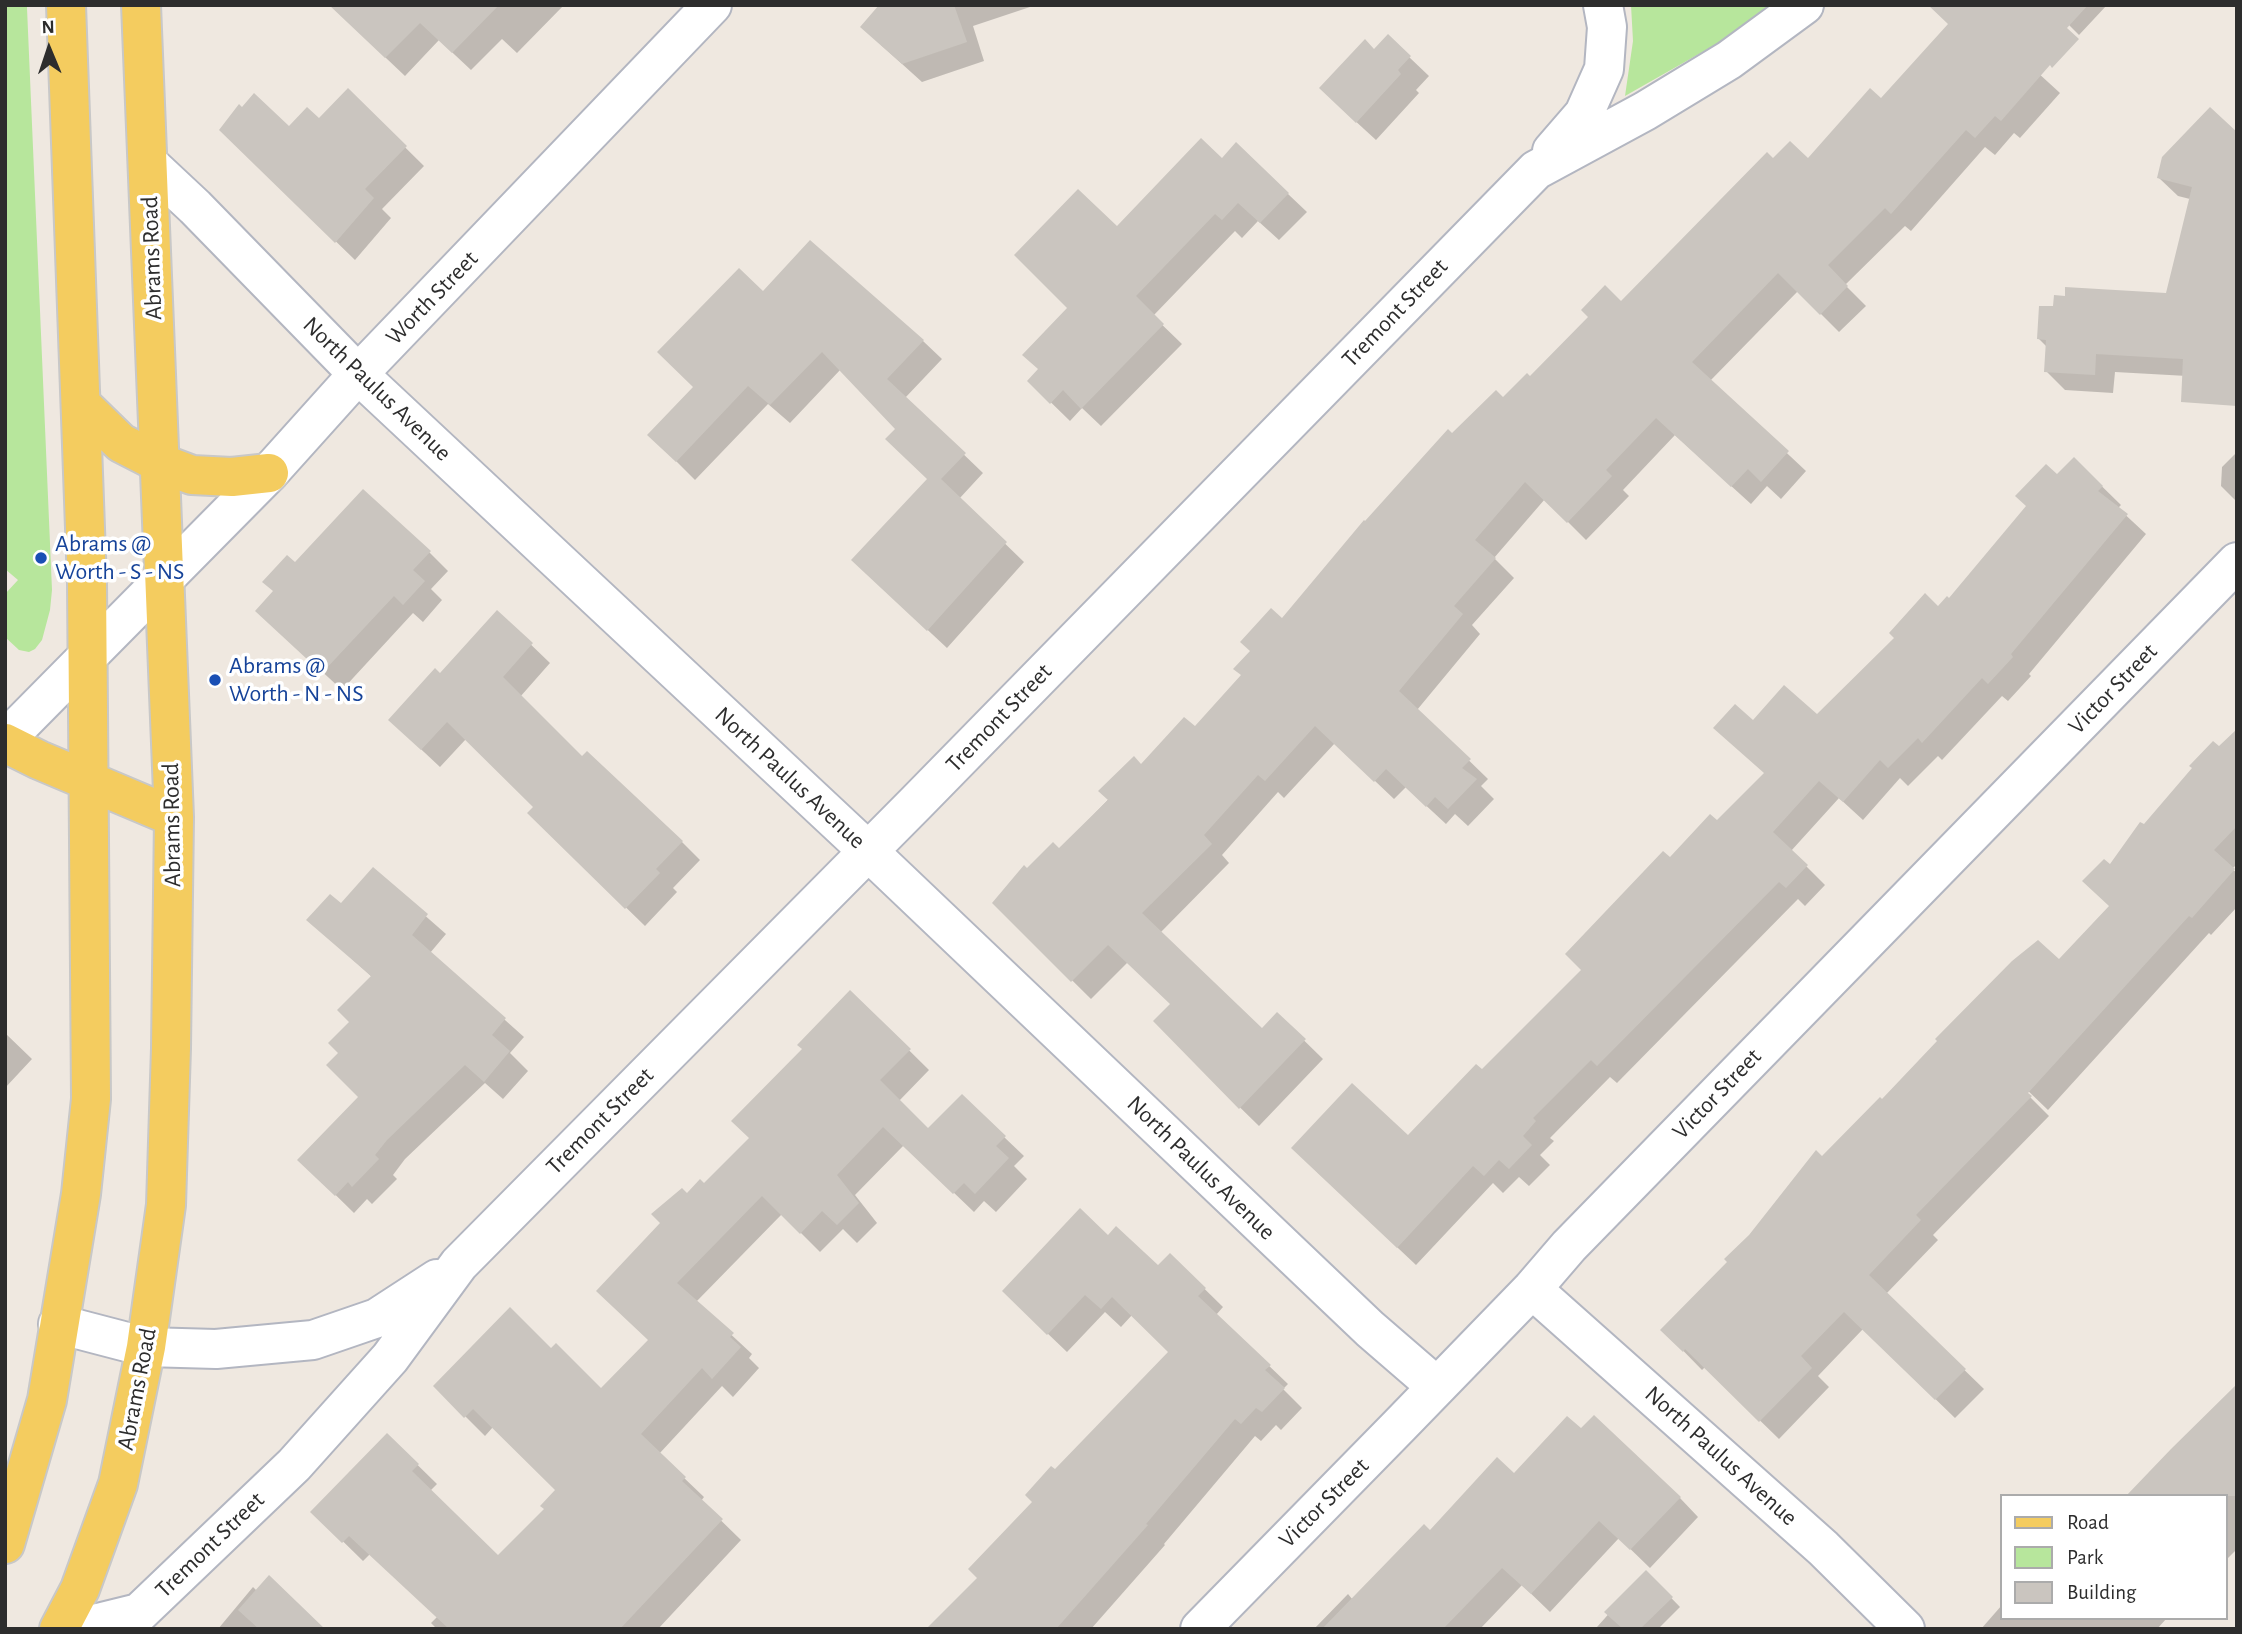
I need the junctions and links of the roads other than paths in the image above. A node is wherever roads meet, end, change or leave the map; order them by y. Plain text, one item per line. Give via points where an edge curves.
1 (141, 5) edge
2 (712, 5) edge
3 (1603, 5) edge
4 (1804, 5) edge
5 (66, 6) edge
6 (149, 164) junction
7 (1536, 170) junction
8 (358, 374) junction
9 (81, 404) junction
10 (160, 463) junction
11 (269, 472) junction
12 (2237, 562) edge
13 (164, 579) junction
14 (88, 657) junction
15 (5, 741) edge
16 (90, 781) junction
17 (174, 817) junction
18 (868, 851) junction
19 (459, 1264) junction
20 (1532, 1289) junction
21 (58, 1324) junction
22 (146, 1347) junction
23 (1436, 1386) junction
24 (5, 1544) edge
25 (59, 1629) edge
26 (74, 1629) edge
27 (1200, 1629) edge
28 (1905, 1629) edge

1 - 6 main road, Abrams Road
2 - 8 street, Worth Street
3 - 7 street, Tremont Street via 1607,27 1604,69 1584,114
4 - 7 street, Tremont Street via 1729,60
5 - 9 main road
6 - 8 street, North Paulus Avenue
6 - 10 main road, Abrams Road
7 - 18 street, Tremont Street
8 - 11 street, Worth Street
8 - 18 street, North Paulus Avenue
9 - 10 main road via 121,443
9 - 14 main road
10 - 11 main road via 192,475 232,477
10 - 13 main road, Abrams Road
11 - 13 street, Worth Street
12 - 20 street, Victor Street
13 - 14 street, Worth Street
13 - 17 main road, Abrams Road
14 - 15 street, Worth Street
14 - 16 main road
15 - 16 main road
16 - 17 main road
16 - 21 main road via 91,1099
17 - 22 main road, Abrams Road via 166,1205
18 - 19 street, Tremont Street
18 - 23 street, North Paulus Avenue via 1370,1329
19 - 22 street, Tremont Street via 377,1318 313,1340 216,1349
19 - 26 street, Tremont Street via 390,1357 294,1465 139,1613
20 - 23 street, Victor Street
20 - 28 street, North Paulus Avenue via 1813,1539
21 - 22 street, Tremont Street
21 - 24 main road via 47,1401
22 - 25 main road, Abrams Road via 118,1484 80,1589
23 - 27 street, Victor Street

